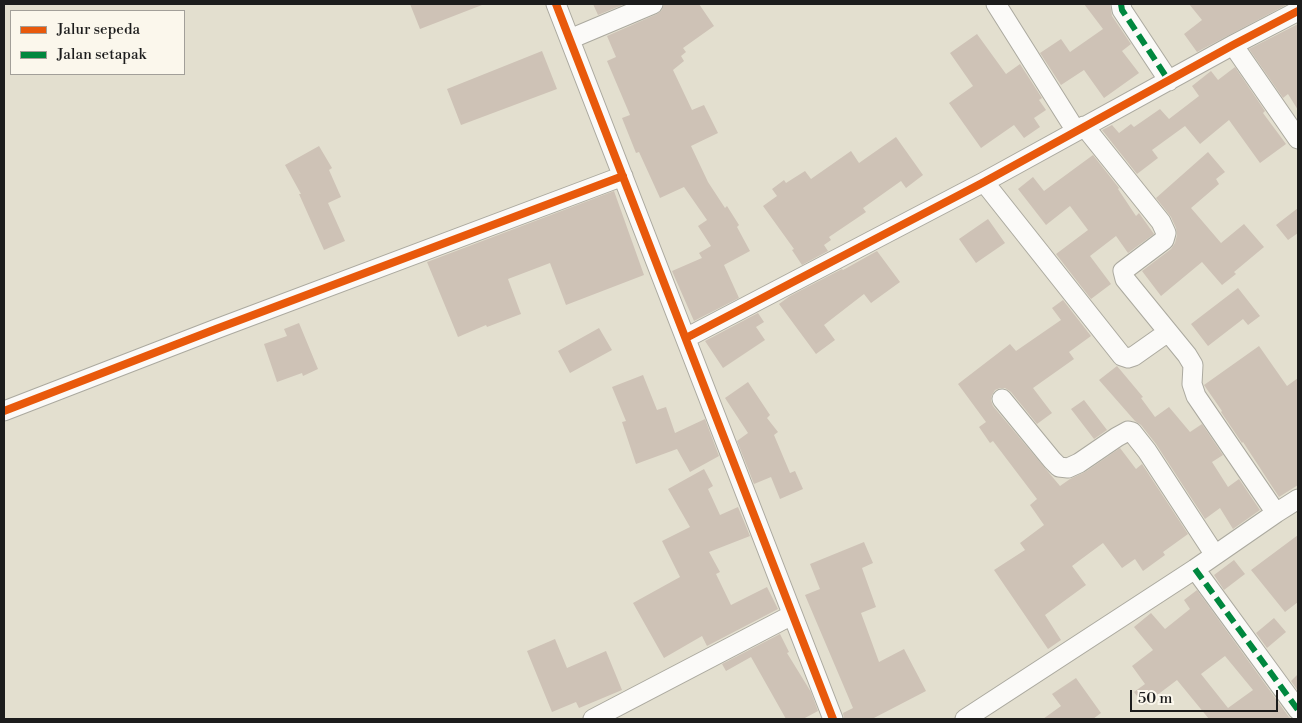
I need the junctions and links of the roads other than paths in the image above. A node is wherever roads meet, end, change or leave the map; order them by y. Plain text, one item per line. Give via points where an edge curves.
1 (556, 4) edge
2 (653, 4) edge
3 (996, 4) edge
4 (1121, 4) edge
5 (1298, 11) edge
6 (570, 39) junction
7 (1233, 45) junction
8 (1169, 81) junction
9 (1080, 128) junction
10 (1298, 139) edge
11 (623, 176) junction
12 (984, 182) junction
13 (1168, 332) junction
14 (686, 338) junction
15 (1002, 399) dead end
16 (4, 411) edge
17 (1298, 499) edge
18 (1276, 512) junction
19 (1215, 555) junction
20 (1195, 569) junction
21 (792, 615) junction
22 (1298, 710) edge
23 (593, 719) edge
24 (833, 719) edge
25 (966, 719) edge

1 - 6 street
2 - 6 street
3 - 9 street
4 - 8 street
5 - 7 street
6 - 11 street
7 - 8 street
7 - 10 street
8 - 9 street
9 - 12 street
9 - 13 street via 1162,222 1166,233 1164,240 1123,271 1130,286
11 - 14 street
11 - 16 street
12 - 13 street via 1122,356 1134,356
12 - 14 street
13 - 18 street via 1193,365 1192,384 1196,396
14 - 21 street
15 - 19 street via 1059,466 1068,468 1079,463 1117,436 1132,432 1148,451
17 - 18 street
18 - 19 street
19 - 20 street
20 - 22 street
20 - 25 street
21 - 23 street
21 - 24 street

